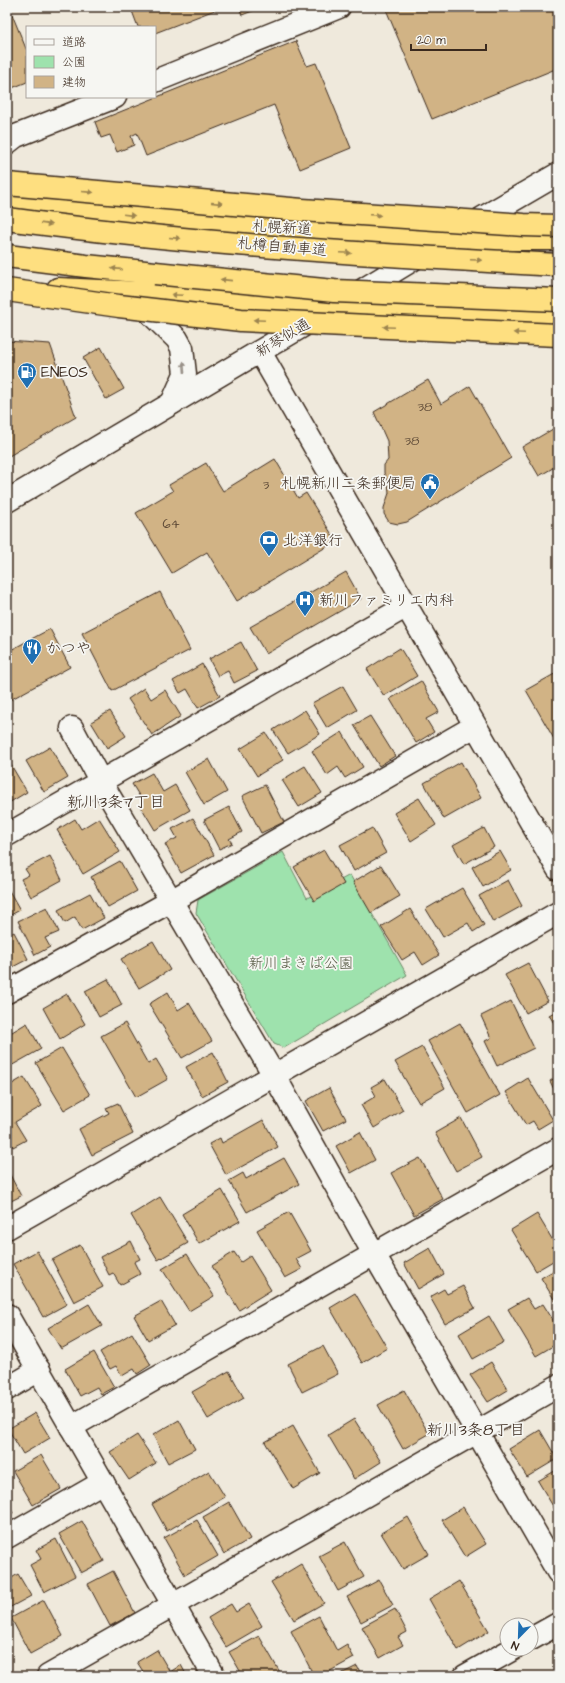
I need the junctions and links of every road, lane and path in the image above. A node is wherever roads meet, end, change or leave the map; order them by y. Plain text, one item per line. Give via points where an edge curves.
1 (339, 7) edge
2 (156, 81) edge
3 (112, 98) edge
4 (7, 143) edge
5 (558, 175) edge
6 (7, 184) edge
7 (7, 200) edge
8 (7, 219) edge
9 (558, 226) edge
10 (448, 239) junction
11 (558, 239) edge
12 (7, 256) edge
13 (558, 265) edge
14 (7, 286) edge
15 (7, 290) edge
16 (130, 293) junction
17 (342, 303) junction
18 (555, 312) edge
19 (558, 335) edge
20 (260, 352) junction
21 (172, 403) junction
22 (7, 501) edge
23 (407, 606) junction
24 (475, 726) junction
25 (72, 728) dead end
26 (100, 782) junction
27 (7, 835) edge
28 (558, 869) edge
29 (171, 901) junction
30 (558, 913) edge
31 (7, 992) edge
32 (274, 1075) junction
33 (558, 1149) edge
34 (7, 1228) edge
35 (374, 1254) junction
36 (7, 1315) edge
37 (39, 1370) junction
38 (558, 1386) edge
39 (7, 1388) edge
40 (71, 1427) junction
41 (477, 1432) junction
42 (103, 1482) junction
43 (7, 1537) edge
44 (558, 1572) edge
45 (173, 1604) junction
46 (558, 1624) edge
47 (539, 1635) edge
48 (499, 1657) edge
49 (48, 1676) edge
50 (214, 1676) edge
51 (465, 1676) edge

1 - 2 street
3 - 4 street via 16,136
5 - 10 street, 新琴似通
6 -> 9 highway, bridge via 310,211
7 -> 10 highway, 札幌新道 via 163,220
8 -> 13 highway, 札樽自動車道, bridge via 81,229 329,252
10 - 11 highway, 札幌新道
10 - 17 street, 新琴似通
18 -> 12 highway, bridge
14 - 16 highway
19 -> 15 highway, bridge via 241,320
17 -> 16 highway
21 -> 16 street via 184,374 182,348 177,339
17 - 18 highway
17 - 20 street, 新琴似通
20 - 21 street, 新琴似通
20 - 23 street
21 - 22 street, 新琴似通
23 - 24 street
23 - 26 street
24 - 28 street
24 - 29 street
25 - 26 street
26 - 27 street
26 - 29 street
29 - 31 street
29 - 32 street
30 - 32 street
32 - 34 street
32 - 35 street
33 - 35 street
35 - 40 street
35 - 41 street
36 - 37 street
37 - 39 street
37 - 40 street
38 - 41 street
40 - 42 street
41 - 44 street
41 - 45 street
42 - 43 street
42 - 45 street
45 - 49 street
45 - 50 street
46 - 47 street
48 - 51 street

